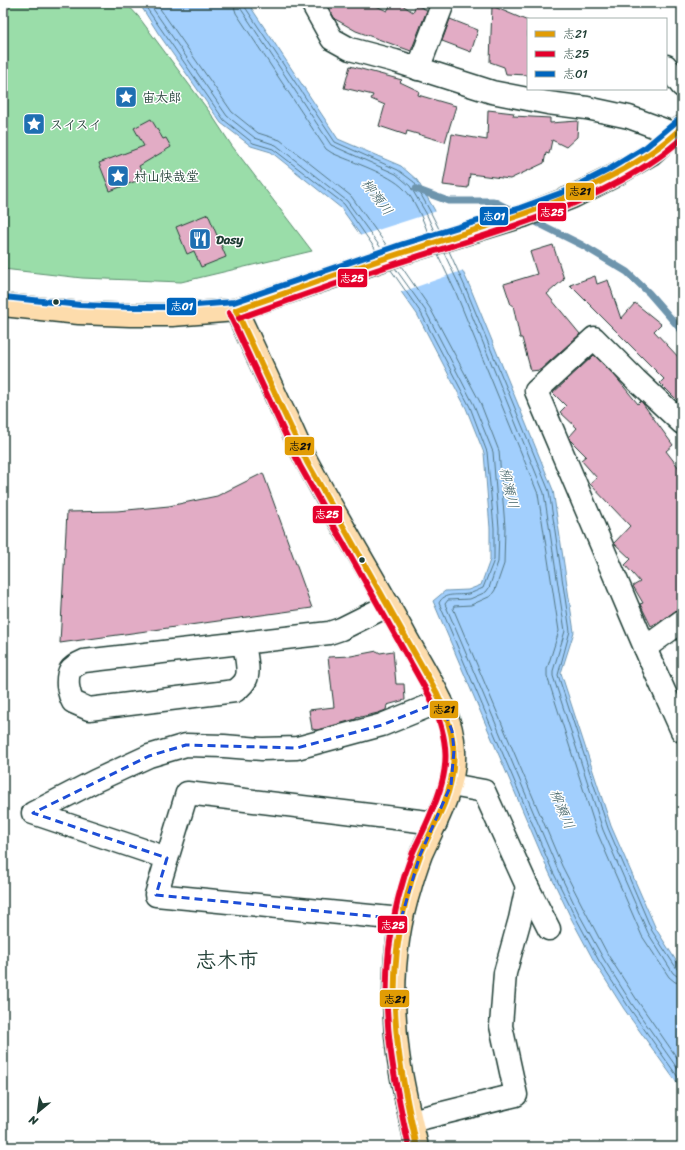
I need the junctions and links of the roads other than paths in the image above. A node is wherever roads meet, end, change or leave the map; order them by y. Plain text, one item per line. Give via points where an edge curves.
1 (312, 3) edge
2 (443, 3) edge
3 (667, 67) edge
4 (418, 69) junction
5 (682, 86) edge
6 (680, 133) edge
7 (4, 305) edge
8 (236, 310) junction
9 (682, 423) edge
10 (389, 605) junction
11 (682, 621) edge
12 (244, 643) junction
13 (645, 648) junction
14 (440, 701) junction
15 (682, 731) edge
16 (451, 785) junction
17 (436, 823) junction
18 (167, 858) junction
19 (527, 886) junction
20 (401, 919) junction
21 (549, 929) dead end
22 (411, 1121) junction
23 (417, 1147) edge

1 - 4 street via 332,39 350,49
2 - 4 street
3 - 5 street
4 - 6 street via 492,92 587,108
6 - 8 main road via 651,154 572,197 523,216 406,252
7 - 8 main road via 79,313 172,316
8 - 10 main road via 306,460
9 - 13 street via 594,338 536,391
10 - 12 street via 329,633
10 - 14 main road
11 - 13 street
12 - 12 street via 247,679 235,691 89,709 73,702 69,695 70,670 84,661
13 - 15 street
14 - 16 main road via 452,731 454,770
14 - 18 street via 382,726 297,748 186,745 149,756 33,813
16 - 17 main road
16 - 19 street via 484,791
17 - 18 street via 187,793
17 - 20 main road via 420,856
18 - 20 street via 156,895
19 - 21 street
19 - 22 street via 505,973 501,1026 516,1095
20 - 22 main road via 395,968 396,1025 398,1054
22 - 23 main road

